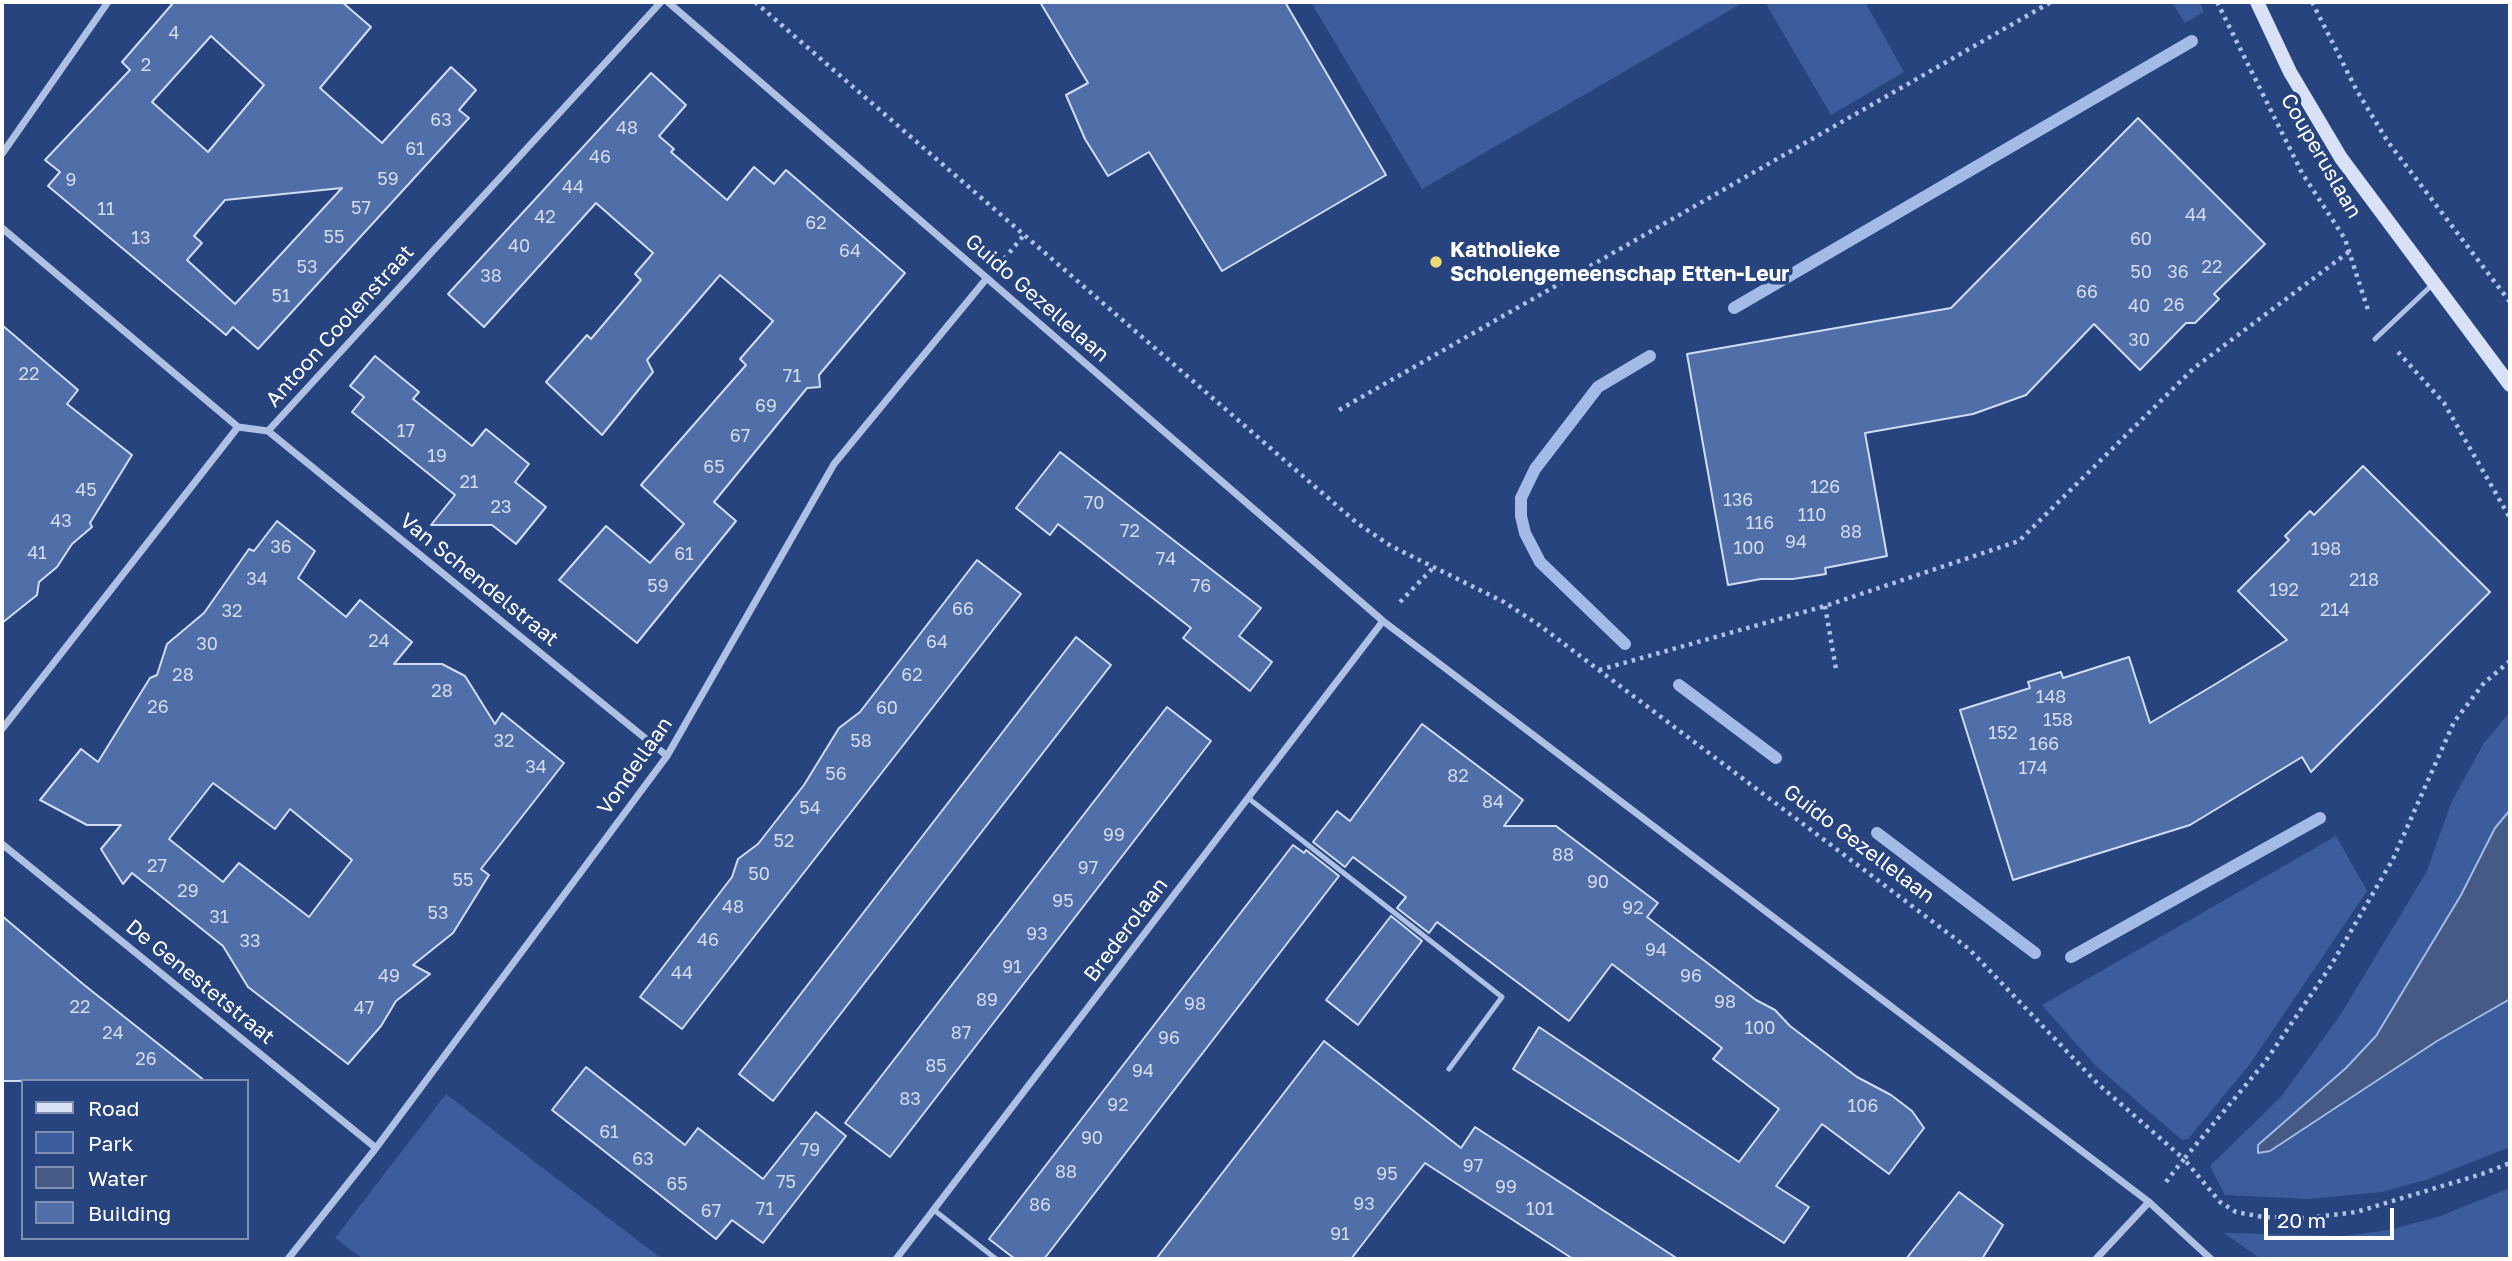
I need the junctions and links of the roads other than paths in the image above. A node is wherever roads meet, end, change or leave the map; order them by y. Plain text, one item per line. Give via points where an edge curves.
1 (108, 2) edge
2 (661, 2) edge
3 (668, 2) edge
4 (2257, 2) edge
5 (2, 153) edge
6 (2, 228) edge
7 (987, 278) junction
8 (2434, 282) junction
9 (2375, 339) dead end
10 (2510, 385) edge
11 (238, 427) junction
12 (268, 431) junction
13 (1382, 621) junction
14 (2, 729) edge
15 (667, 756) junction
16 (1248, 798) junction
17 (2, 844) edge
18 (1449, 1069) dead end
19 (376, 1148) junction
20 (2149, 1202) junction
21 (934, 1210) junction
22 (288, 1259) edge
23 (896, 1259) edge
24 (996, 1259) edge
25 (2096, 1259) edge
26 (2211, 1259) edge

1 - 5 street
2 - 12 street, Antoon Coolenstraat
3 - 7 street, Guido Gezellelaan
4 - 8 main road, Couperuslaan via 2321,126 2370,200
6 - 11 street
7 - 13 street, Guido Gezellelaan
7 - 15 street, Vondellaan via 834,464
8 - 9 lane
8 - 10 main road, Couperuslaan
11 - 12 street, Antoon Coolenstraat
11 - 14 street
12 - 15 street, Van Schendelstraat
13 - 16 street, Brederolaan
13 - 20 street, Guido Gezellelaan
15 - 19 street, Vondellaan
16 - 18 lane via 1502,998
16 - 21 street, Brederolaan
17 - 19 street, De Genestetstraat
19 - 22 street, Vondellaan
20 - 25 street
20 - 26 street, Guido Gezellelaan
21 - 23 street, Brederolaan
21 - 24 lane

